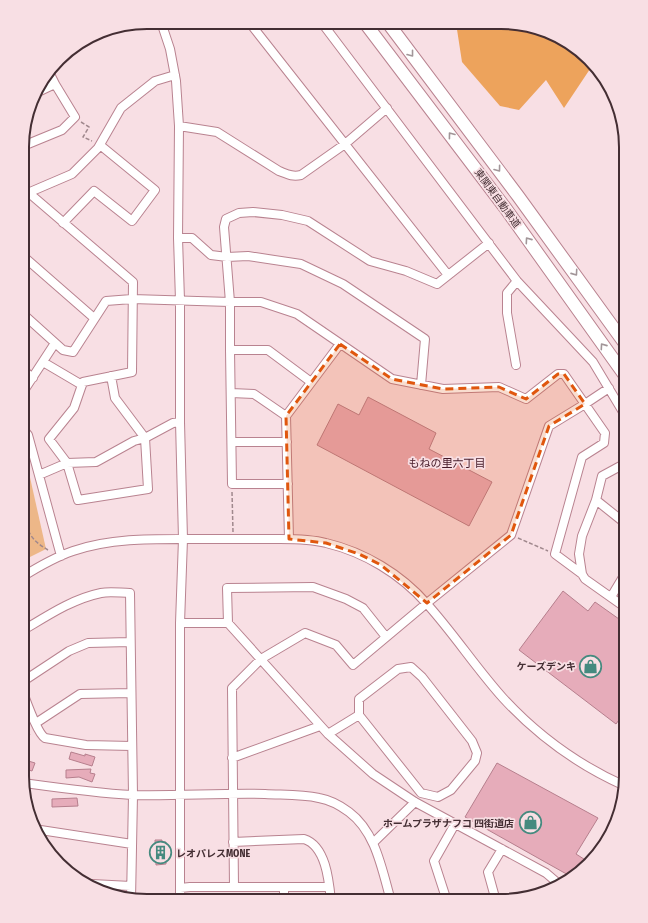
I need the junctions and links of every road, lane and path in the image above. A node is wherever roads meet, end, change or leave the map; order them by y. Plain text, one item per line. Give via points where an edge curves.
1 (163, 29) edge
2 (255, 29) edge
3 (327, 29) edge
4 (369, 29) edge
5 (393, 29) edge
6 (175, 75) junction
7 (52, 77) edge
8 (56, 84) junction
9 (44, 89) edge
10 (387, 108) junction
11 (75, 117) junction
12 (179, 126) junction
13 (29, 143) edge
14 (345, 144) junction
15 (100, 145) junction
16 (29, 193) edge
17 (29, 196) edge
18 (63, 223) junction
19 (178, 238) junction
20 (489, 243) junction
21 (227, 258) junction
22 (29, 261) edge
23 (448, 275) junction
24 (517, 281) junction
25 (132, 299) junction
26 (180, 300) junction
27 (230, 302) junction
28 (94, 318) junction
29 (29, 319) edge
30 (619, 335) edge
31 (56, 343) junction
32 (340, 344) junction
33 (230, 350) junction
34 (43, 362) junction
35 (516, 365) dead end
36 (619, 368) edge
37 (29, 375) edge
38 (111, 376) junction
39 (33, 378) junction
40 (311, 382) junction
41 (29, 384) edge
42 (82, 385) junction
43 (421, 385) junction
44 (609, 388) junction
45 (231, 394) junction
46 (585, 404) junction
47 (619, 405) edge
48 (286, 416) junction
49 (180, 422) junction
50 (145, 438) junction
51 (29, 439) edge
52 (232, 442) junction
53 (287, 442) junction
54 (67, 463) junction
55 (619, 467) edge
56 (39, 475) junction
57 (232, 484) junction
58 (288, 484) junction
59 (596, 500) junction
60 (619, 518) edge
61 (29, 533) edge
62 (511, 535) junction
63 (183, 539) junction
64 (233, 539) junction
65 (289, 539) junction
66 (48, 550) dead end
67 (555, 554) junction
68 (61, 556) junction
69 (29, 573) edge
70 (582, 574) junction
71 (619, 584) edge
72 (612, 597) junction
73 (619, 602) edge
74 (426, 603) junction
75 (180, 623) junction
76 (228, 623) junction
77 (29, 627) edge
78 (386, 637) junction
79 (130, 642) junction
80 (261, 659) junction
81 (29, 677) edge
82 (131, 693) junction
83 (29, 706) edge
84 (359, 715) junction
85 (36, 723) junction
86 (320, 726) junction
87 (328, 734) junction
88 (132, 746) junction
89 (232, 758) junction
90 (619, 783) edge
91 (29, 784) edge
92 (233, 794) junction
93 (133, 795) junction
94 (180, 795) junction
95 (415, 802) junction
96 (455, 824) junction
97 (42, 830) edge
98 (233, 842) junction
99 (373, 843) junction
100 (132, 844) junction
101 (502, 849) junction
102 (555, 881) edge
103 (101, 884) edge
104 (131, 886) junction
105 (234, 887) junction
106 (329, 887) junction
107 (180, 888) junction
108 (284, 888) junction
109 (131, 893) edge
110 (180, 894) edge
111 (284, 894) edge
112 (330, 894) edge
113 (389, 894) edge
114 (445, 894) edge
115 (494, 894) edge

1 - 6 street
2 - 14 street
3 - 10 street
36 -> 4 highway, 東関東自動車道 via 506,209
5 -> 30 highway, 東関東自動車道
6 - 12 street
6 - 15 street via 155,81 121,108
7 - 8 street
8 - 9 street
8 - 11 street
10 - 14 street
10 - 20 street
11 - 13 street via 62,130
11 - 15 path via 89,127 83,137
12 - 14 street via 217,132 279,170 295,176 301,175
12 - 19 street
14 - 23 street
15 - 16 street via 72,174
15 - 18 street via 155,190 132,221 94,191
17 - 18 street
18 - 25 street via 133,282
19 - 21 street via 192,238 211,255
19 - 26 street
20 - 23 street
20 - 24 street
21 - 23 street via 224,227 226,218 239,213 253,212 308,221 370,261 406,271 437,284
21 - 27 street
21 - 43 street via 248,256 301,264 343,284 425,339
22 - 28 street
24 - 35 street via 507,293 507,313
24 - 44 street via 593,362
25 - 26 street
25 - 28 street via 106,301
25 - 38 street via 132,372
26 - 27 street
26 - 49 street
27 - 32 street via 261,302 297,314
27 - 33 street
28 - 31 street via 73,352 63,350
29 - 31 street
31 - 34 street
32 - 40 street
32 - 43 street via 392,379
33 - 40 street via 268,350
33 - 45 street
34 - 39 street
34 - 42 street
37 - 39 street
38 - 42 street via 83,382
38 - 50 street via 115,398
39 - 41 street
40 - 48 street
42 - 54 street via 74,408 49,440
43 - 46 street via 443,389 499,387 526,399 558,374 564,374
44 - 46 street
44 - 47 street
45 - 48 street via 254,394
45 - 52 street
46 - 62 street via 549,426
46 - 67 street via 605,433 604,443 582,457
48 - 53 street
49 - 50 street via 173,423
49 - 63 street
50 - 54 street via 134,441 96,462
50 - 54 street via 148,489 78,500
51 - 56 street
52 - 53 street
52 - 57 street
53 - 58 street
54 - 56 street
55 - 59 street via 602,476
56 - 68 street
57 - 58 street
57 - 64 path
58 - 65 street
59 - 60 street
59 - 70 street via 582,536 579,554
61 - 66 path via 38,544
62 - 67 path
62 - 74 street
63 - 64 street
63 - 68 street via 118,541
63 - 75 street
64 - 65 street
65 - 74 street via 326,543 359,554 382,565
67 - 70 street
68 - 69 street
70 - 72 street via 585,579
71 - 72 street
72 - 73 street
74 - 78 street
74 - 90 street via 502,697 525,720 570,756
75 - 76 street
75 - 94 street
76 - 78 street via 227,588 313,587 363,608
76 - 80 street
77 - 79 street via 54,611 101,593 130,593
78 - 80 street via 353,665 336,645 306,633
79 - 81 street via 88,643 70,651
79 - 82 street
80 - 86 street
80 - 89 street via 232,688
82 - 85 street via 80,694
82 - 88 street
83 - 85 street
84 - 84 street via 359,699 398,669 411,667 422,677 472,741 477,753 475,761 451,790 438,797 421,794
84 - 87 street
85 - 88 street via 45,738 86,745
86 - 87 street
86 - 89 street
87 - 95 street via 373,774
88 - 93 street
89 - 92 street
91 - 93 street
92 - 94 street
92 - 98 street
92 - 99 street via 321,798 349,812 359,821
93 - 94 street
93 - 100 street
94 - 107 street
95 - 96 street
95 - 99 street
96 - 101 street
96 - 114 street via 434,861
97 - 100 street
98 - 105 street
98 - 106 street via 304,839 310,841 322,855
99 - 113 street
100 - 104 street
101 - 102 street via 546,873
101 - 115 street via 488,872
103 - 104 street
104 - 109 street
105 - 107 street
105 - 108 street
106 - 108 street
106 - 112 street
107 - 110 street
108 - 111 street

